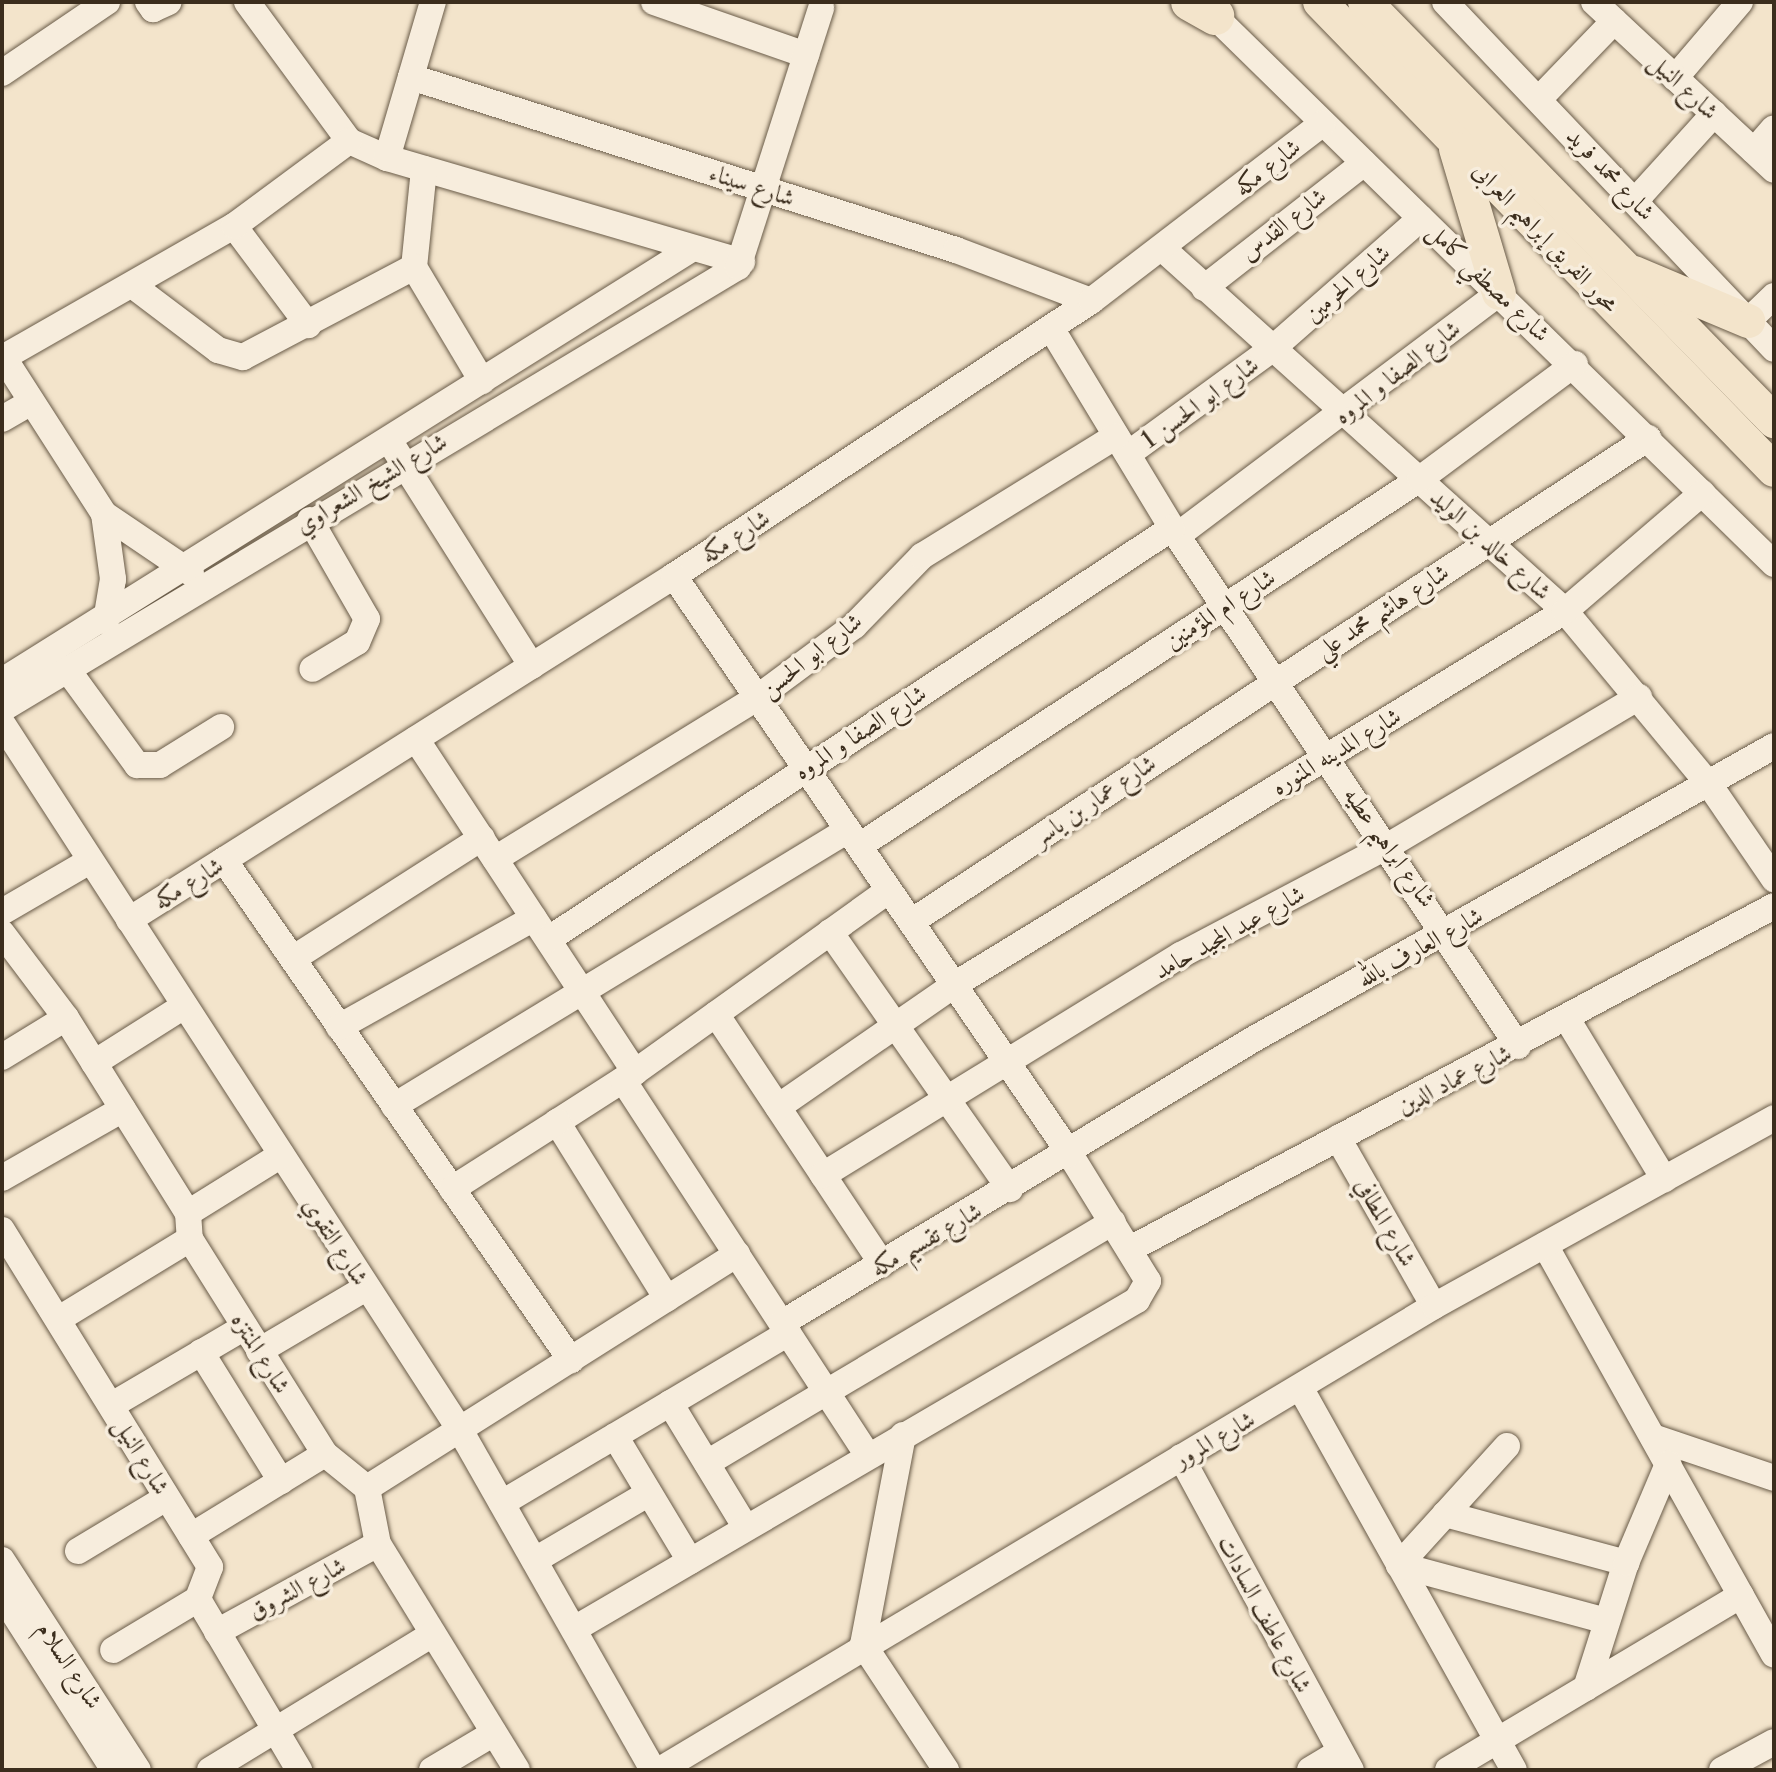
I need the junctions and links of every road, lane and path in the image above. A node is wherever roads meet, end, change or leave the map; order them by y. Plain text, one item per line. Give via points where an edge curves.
1 (107, 2) edge
2 (148, 2) edge
3 (169, 2) edge
4 (247, 2) edge
5 (433, 2) edge
6 (654, 2) edge
7 (1320, 2) edge
8 (1365, 2) edge
9 (1445, 2) edge
10 (1740, 2) edge
11 (1202, 7) edge
12 (821, 8) dead end
13 (1606, 9) edge
14 (806, 55) junction
15 (2, 73) edge
16 (411, 77) junction
17 (1675, 78) junction
18 (1540, 98) junction
19 (1714, 114) junction
20 (1323, 123) junction
21 (1774, 128) edge
22 (349, 141) junction
23 (1454, 141) junction
24 (1754, 151) junction
25 (387, 158) junction
26 (1364, 163) junction
27 (424, 169) junction
28 (1774, 170) edge
29 (767, 190) junction
30 (1635, 201) junction
31 (1421, 218) junction
32 (234, 226) junction
33 (693, 248) junction
34 (1163, 249) junction
35 (742, 262) junction
36 (1618, 266) junction
37 (414, 267) junction
38 (132, 285) junction
39 (1204, 288) junction
40 (1499, 293) junction
41 (1774, 296) edge
42 (1091, 301) junction
43 (1748, 321) junction
44 (308, 325) junction
45 (1051, 328) junction
46 (1272, 349) junction
47 (1774, 349) edge
48 (3, 356) edge
49 (1575, 364) junction
50 (482, 381) junction
51 (32, 402) junction
52 (1345, 413) junction
53 (2, 419) edge
54 (1774, 421) edge
55 (387, 438) junction
56 (1648, 438) junction
57 (1122, 445) junction
58 (404, 463) junction
59 (1774, 470) edge
60 (1420, 479) junction
61 (1702, 493) junction
62 (104, 514) junction
63 (310, 520) junction
64 (1175, 532) junction
65 (1488, 543) junction
66 (1774, 564) edge
67 (178, 567) junction
68 (674, 576) junction
69 (208, 582) junction
70 (1227, 603) junction
71 (109, 611) junction
72 (1565, 611) junction
73 (97, 649) junction
74 (532, 666) junction
75 (67, 669) junction
76 (312, 669) dead end
77 (1277, 678) junction
78 (2, 681) edge
79 (1639, 697) junction
80 (757, 698) junction
81 (2, 709) edge
82 (2, 723) edge
83 (221, 727) dead end
84 (416, 739) junction
85 (1774, 746) edge
86 (1327, 756) junction
87 (805, 767) junction
88 (1711, 787) junction
89 (854, 838) junction
90 (1388, 846) junction
91 (488, 848) junction
92 (224, 860) junction
93 (88, 862) junction
94 (1774, 879) edge
95 (889, 890) junction
96 (1774, 906) edge
97 (2, 912) edge
98 (129, 920) junction
99 (911, 922) junction
100 (542, 929) junction
101 (1448, 931) junction
102 (830, 932) junction
103 (2, 933) edge
104 (294, 958) junction
105 (954, 985) junction
106 (585, 996) junction
107 (184, 1006) junction
108 (716, 1014) junction
109 (66, 1018) junction
110 (1569, 1022) junction
111 (896, 1025) junction
112 (339, 1027) junction
113 (1518, 1046) junction
114 (2, 1057) edge
115 (94, 1063) junction
116 (1008, 1063) junction
117 (629, 1076) junction
118 (945, 1102) junction
119 (394, 1106) junction
120 (778, 1107) junction
121 (123, 1109) junction
122 (557, 1122) junction
123 (1771, 1128) edge
124 (1338, 1138) junction
125 (1070, 1154) junction
126 (281, 1155) junction
127 (823, 1175) junction
128 (2, 1178) edge
129 (1664, 1179) junction
130 (452, 1189) junction
131 (1010, 1189) junction
132 (1113, 1222) junction
133 (189, 1226) junction
134 (2, 1230) edge
135 (1545, 1245) junction
136 (1132, 1248) junction
137 (737, 1254) junction
138 (882, 1264) junction
139 (366, 1288) junction
140 (667, 1299) junction
141 (1434, 1306) junction
142 (62, 1317) junction
143 (245, 1327) junction
144 (785, 1328) junction
145 (259, 1351) junction
146 (201, 1352) junction
147 (571, 1360) junction
148 (1301, 1389) junction
149 (827, 1393) junction
150 (670, 1403) junction
151 (112, 1405) junction
152 (460, 1430) junction
153 (903, 1435) junction
154 (615, 1436) junction
155 (1653, 1437) junction
156 (1507, 1446) dead end
157 (325, 1454) junction
158 (868, 1456) junction
159 (1181, 1457) junction
160 (707, 1463) junction
161 (1668, 1464) junction
162 (1774, 1478) edge
163 (281, 1481) junction
164 (367, 1488) junction
165 (649, 1493) junction
166 (166, 1498) junction
167 (502, 1503) junction
168 (1445, 1514) junction
169 (746, 1528) junction
170 (191, 1536) junction
171 (378, 1544) junction
172 (78, 1551) dead end
173 (2, 1560) edge
174 (535, 1560) junction
175 (690, 1561) junction
176 (1626, 1563) junction
177 (1399, 1565) junction
178 (2, 1595) edge
179 (1741, 1595) junction
180 (198, 1599) junction
181 (1607, 1621) junction
182 (576, 1628) junction
183 (217, 1632) junction
184 (433, 1634) junction
185 (863, 1644) junction
186 (113, 1650) dead end
187 (1774, 1654) edge
188 (1586, 1688) junction
189 (275, 1730) junction
190 (494, 1733) junction
191 (1497, 1740) junction
192 (1774, 1742) edge
193 (1345, 1761) edge
194 (114, 1770) edge
195 (138, 1770) edge
196 (210, 1770) edge
197 (299, 1770) edge
198 (432, 1770) edge
199 (517, 1770) edge
200 (653, 1770) edge
201 (660, 1770) edge
202 (946, 1770) edge
203 (1310, 1770) edge
204 (1448, 1770) edge
205 (1514, 1770) edge
206 (1722, 1770) edge

1 - 15 street
2 - 3 street via 153,9
4 - 22 street
5 - 16 street
6 - 14 street
7 - 23 main road, محور الفريق إبراهيم العرابى
8 - 36 main road, محور الفريق إبراهيم العرابى
9 - 18 street, شارع محمد فريد
10 - 17 street
11 - 20 street, شارع مصطفي كامل
12 - 14 street
13 - 17 street, شارع النيل
13 - 18 street
14 - 29 street
16 - 25 street
16 - 29 street, شارع سيناء
17 - 19 street, شارع النيل
18 - 30 street, شارع محمد فريد
19 - 24 street, شارع النيل
19 - 30 street
20 - 26 street, شارع مصطفي كامل
20 - 34 street, شارع مكه
21 - 24 street
22 - 25 street
22 - 32 street
23 - 40 main road
23 - 59 main road, محور الفريق إبراهيم العرابى
24 - 28 street, شارع النيل
25 - 27 street
26 - 31 street, شارع مصطفي كامل
26 - 39 street, شارع القدس
27 - 33 street
27 - 37 street
29 - 35 street
29 - 42 street, شارع سيناء
30 - 43 street, شارع محمد فريد
31 - 40 street, شارع مصطفي كامل
31 - 46 street, شارع الحرمين
32 - 38 street
32 - 44 street
33 - 35 street
33 - 50 street, شارع الشيخ الشعراوي
34 - 39 street, شارع خالد بن الوليد
34 - 42 street, شارع مكه
35 - 58 street, شارع الشيخ الشعراوي
36 - 43 main road
36 - 54 main road, محور الفريق إبراهيم العرابى
37 - 44 street
37 - 50 street
38 - 44 street via 230,356 243,357
38 - 48 street
39 - 46 street, شارع خالد بن الوليد
40 - 49 street, شارع مصطفي كامل
40 - 52 street, شارع الصفا و المروه
41 - 43 street
42 - 45 street, شارع مكه
43 - 47 street, شارع محمد فريد
45 - 57 street, شارع ابراهيم عطيه
45 - 68 street, شارع مكه
46 - 52 street, شارع خالد بن الوليد
46 - 57 street, شارع ابو الحسن 1
48 - 51 street
49 - 56 street, شارع مصطفي كامل
49 - 60 street, شارع ام المؤمنين
50 - 55 street, شارع الشيخ الشعراوي
51 - 53 street
51 - 62 street
52 - 60 street, شارع خالد بن الوليد
52 - 64 street, شارع الصفا و المروه
55 - 58 street
55 - 67 street, شارع الشيخ الشعراوي
56 - 61 street, شارع مصطفي كامل
56 - 65 street, شارع هاشم محمد علي
57 - 64 street, شارع ابراهيم عطيه
57 - 80 street, شارع ابو الحسن via 922,556 854,626
58 - 63 street, شارع الشيخ الشعراوي
58 - 74 street
60 - 65 street, شارع خالد بن الوليد
60 - 70 street, شارع ام المؤمنين
61 - 66 street, شارع مصطفي كامل
61 - 72 street, شارع المدينه المنوره
62 - 67 street
62 - 71 street via 113,579
63 - 69 street, شارع الشيخ الشعراوي
63 - 76 street via 367,619 357,642
64 - 70 street, شارع ابراهيم عطيه
64 - 87 street, شارع الصفا و المروه
65 - 72 street, شارع خالد بن الوليد
65 - 77 street, شارع هاشم محمد علي
67 - 69 street
67 - 71 street, شارع الشيخ الشعراوي
68 - 74 street, شارع مكه
68 - 80 street
69 - 73 street, شارع الشيخ الشعراوي
70 - 77 street, شارع ابراهيم عطيه
70 - 89 street, شارع ام المؤمنين
71 - 73 street
71 - 78 street, شارع الشيخ الشعراوي
72 - 79 street, شارع خالد بن الوليد
72 - 86 street, شارع المدينه المنوره
73 - 75 street, شارع الشيخ الشعراوي
74 - 84 street, شارع مكه
75 - 81 street, شارع الشيخ الشعراوي
75 - 83 street via 137,765 160,765
77 - 86 street, شارع ابراهيم عطيه
77 - 99 street, شارع عمار بن ياسر
79 - 88 street, شارع خالد بن الوليد
79 - 90 street, شارع عبد المجيد حامد
80 - 87 street
80 - 91 street, شارع ابو الحسن
82 - 93 street, شارع التقوي
84 - 91 street
84 - 92 street, شارع مكه
85 - 88 street, شارع العارف بالله
86 - 90 street, شارع ابراهيم عطيه
86 - 105 street, شارع المدينه المنوره
87 - 89 street
87 - 100 street, شارع الصفا و المروه
88 - 94 street, شارع خالد بن الوليد
88 - 101 street, شارع العارف بالله
89 - 95 street
89 - 106 street, شارع ام المؤمنين
90 - 101 street, شارع ابراهيم عطيه
90 - 116 street, شارع عبد المجيد حامد via 1181,955
91 - 100 street
91 - 104 street, شارع ابو الحسن
92 - 98 street, شارع مكه
92 - 104 street
93 - 97 street
93 - 98 street, شارع التقوي
95 - 99 street
95 - 102 street
96 - 110 street, شارع عماد الدين
98 - 107 street, شارع التقوي
99 - 105 street
100 - 106 street
100 - 112 street, شارع الصفا و المروه
101 - 113 street, شارع ابراهيم عطيه
101 - 125 street, شارع العارف بالله via 1252,1040
102 - 108 street
102 - 111 street
103 - 109 street, شارع المنتزه
104 - 112 street
105 - 111 street, شارع المدينه المنوره
105 - 116 street
106 - 117 street
106 - 119 street, شارع ام المؤمنين
107 - 115 street
107 - 126 street, شارع التقوي
108 - 117 street
108 - 120 street
109 - 114 street
109 - 115 street, شارع المنتزه
110 - 113 street, شارع عماد الدين
110 - 129 street
111 - 118 street
111 - 120 street, شارع المدينه المنوره
112 - 119 street
113 - 124 street, شارع عماد الدين
115 - 121 street, شارع المنتزه
116 - 118 street, شارع عبد المجيد حامد
116 - 125 street
117 - 122 street
117 - 137 street
118 - 127 street, شارع عبد المجيد حامد
118 - 131 street
119 - 130 street
120 - 127 street
121 - 128 street
121 - 133 street, شارع المنتزه
122 - 130 street
122 - 140 street
123 - 129 street, شارع المرور
124 - 136 street, شارع عماد الدين
124 - 141 street, شارع المطافي
125 - 131 street, شارع تقسيم مكه
125 - 132 street
126 - 133 street
126 - 139 street, شارع التقوي
127 - 138 street
129 - 135 street, شارع المرور
130 - 147 street
131 - 138 street, شارع تقسيم مكه
132 - 136 street
132 - 149 street
133 - 142 street
133 - 143 street, شارع المنتزه
134 - 142 street, شارع النيل
135 - 141 street, شارع المرور
135 - 155 street
136 - 153 street via 1147,1272 1137,1300
137 - 140 street
137 - 144 street
138 - 144 street, شارع تقسيم مكه
139 - 145 street
139 - 152 street, شارع التقوي
140 - 147 street
141 - 148 street, شارع المرور
142 - 151 street, شارع النيل
143 - 145 street, شارع المنتزه
143 - 146 street
144 - 149 street
144 - 150 street, شارع تقسيم مكه
145 - 157 street, شارع المنتزه
146 - 151 street
146 - 163 street
147 - 152 street
148 - 159 street, شارع المرور
148 - 177 street
149 - 158 street
149 - 160 street
150 - 154 street, شارع تقسيم مكه
150 - 160 street
151 - 166 street, شارع النيل
152 - 164 street
152 - 167 street, شارع التقوي
153 - 158 street
153 - 185 street
154 - 165 street
154 - 167 street, شارع تقسيم مكه
155 - 161 street
155 - 162 street
156 - 168 street
157 - 163 street
157 - 164 street, شارع المنتزه
158 - 169 street
159 - 185 street, شارع المرور
159 - 193 street, شارع عاطف السادات
160 - 169 street
161 - 176 street
161 - 179 street
163 - 170 street
164 - 171 street
165 - 174 street
165 - 175 street
166 - 170 street, شارع النيل
166 - 172 street
167 - 174 street, شارع التقوي
168 - 176 street
168 - 177 street
169 - 175 street
170 - 180 street, شارع النيل via 210,1567
171 - 183 street, شارع الشروق
171 - 184 street
173 - 195 street, شارع السلام
174 - 182 street, شارع التقوي
175 - 182 street
176 - 181 street
177 - 181 street
177 - 191 street
178 - 194 street, شارع السلام
179 - 187 street
179 - 188 street
180 - 183 street
180 - 186 street
181 - 188 street
182 - 200 street, شارع التقوي
183 - 189 street
184 - 189 street
184 - 190 street
185 - 201 street, شارع المرور
185 - 202 street
188 - 191 street
189 - 196 street
189 - 197 street
190 - 198 street
190 - 199 street
191 - 204 street
191 - 205 street
192 - 206 street
193 - 203 street

